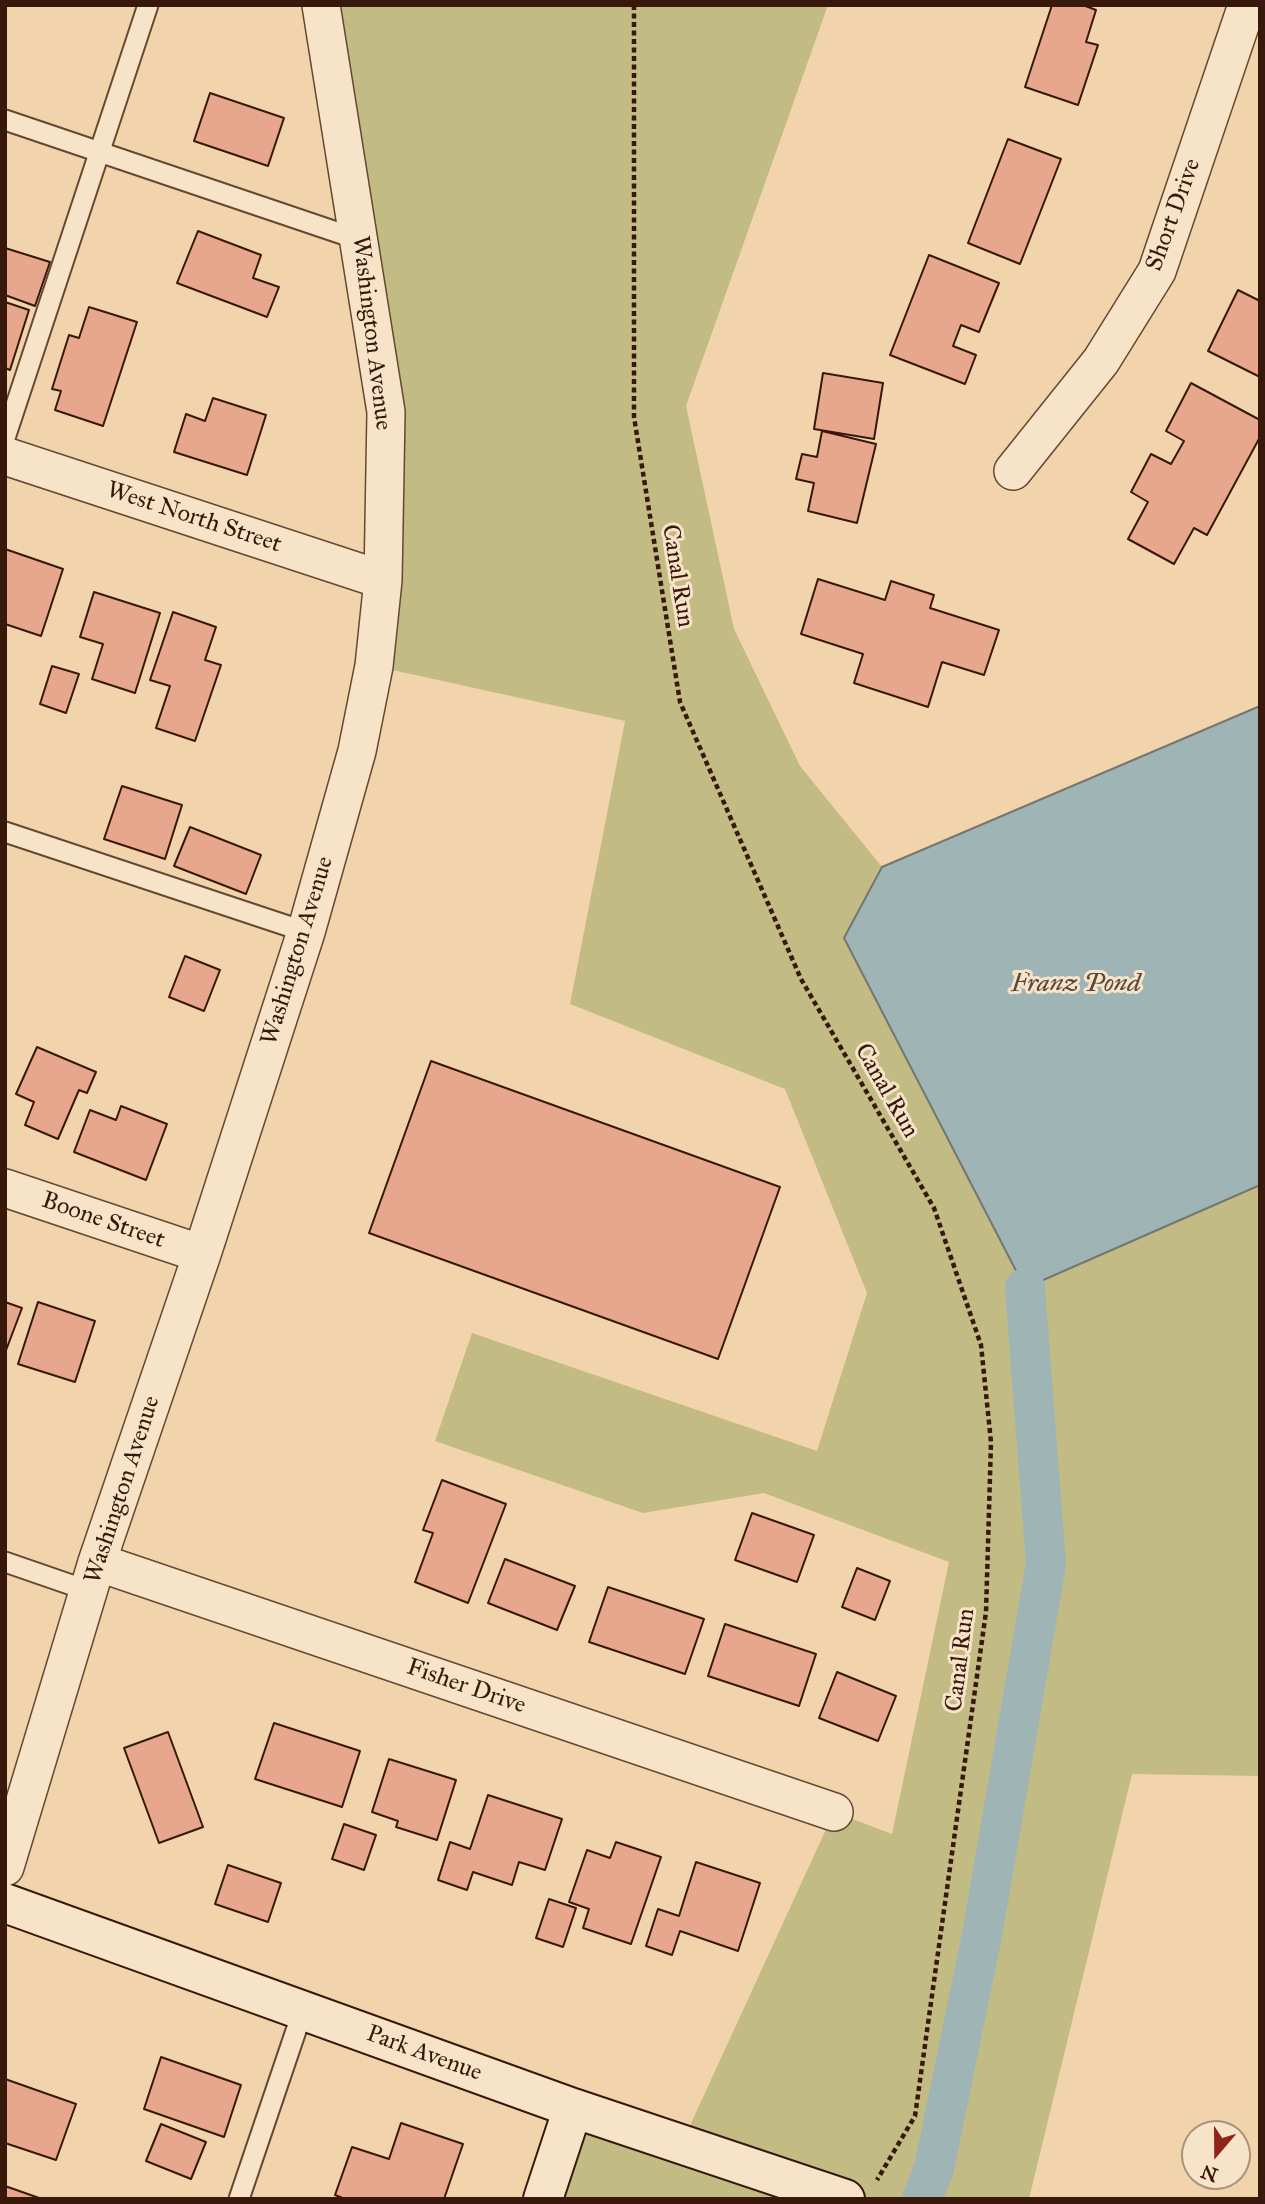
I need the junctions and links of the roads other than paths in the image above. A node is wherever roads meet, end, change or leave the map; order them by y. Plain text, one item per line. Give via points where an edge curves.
1 (148, 5) edge
2 (321, 5) edge
3 (1247, 5) edge
4 (5, 120) edge
5 (99, 152) junction
6 (360, 240) junction
7 (5, 438) edge
8 (5, 456) edge
9 (1013, 471) dead end
10 (383, 580) junction
11 (5, 832) edge
12 (306, 932) junction
13 (5, 1188) edge
14 (202, 1254) junction
15 (5, 1562) edge
16 (93, 1576) junction
17 (834, 1812) dead end
18 (5, 1867) edge
19 (5, 1903) edge
20 (303, 2010) junction
21 (573, 2108) junction
22 (859, 2193) edge
23 (239, 2199) edge
24 (544, 2199) edge

1 - 5 lane
2 - 6 street, Washington Avenue
3 - 9 street, Short Drive via 1157,271 1101,361
4 - 5 lane
5 - 6 lane
5 - 7 lane
6 - 10 street, Washington Avenue via 386,412
8 - 10 street, West North Street
10 - 12 street, Washington Avenue via 374,666 357,751
11 - 12 lane
12 - 14 street, Washington Avenue
13 - 14 street, Boone Street
14 - 16 street, Washington Avenue
15 - 16 lane
16 - 17 street, Fisher Drive
16 - 18 street, Washington Avenue
19 - 20 street, Park Avenue
20 - 21 street, Park Avenue
20 - 23 lane
21 - 22 street, Park Avenue
21 - 24 street

